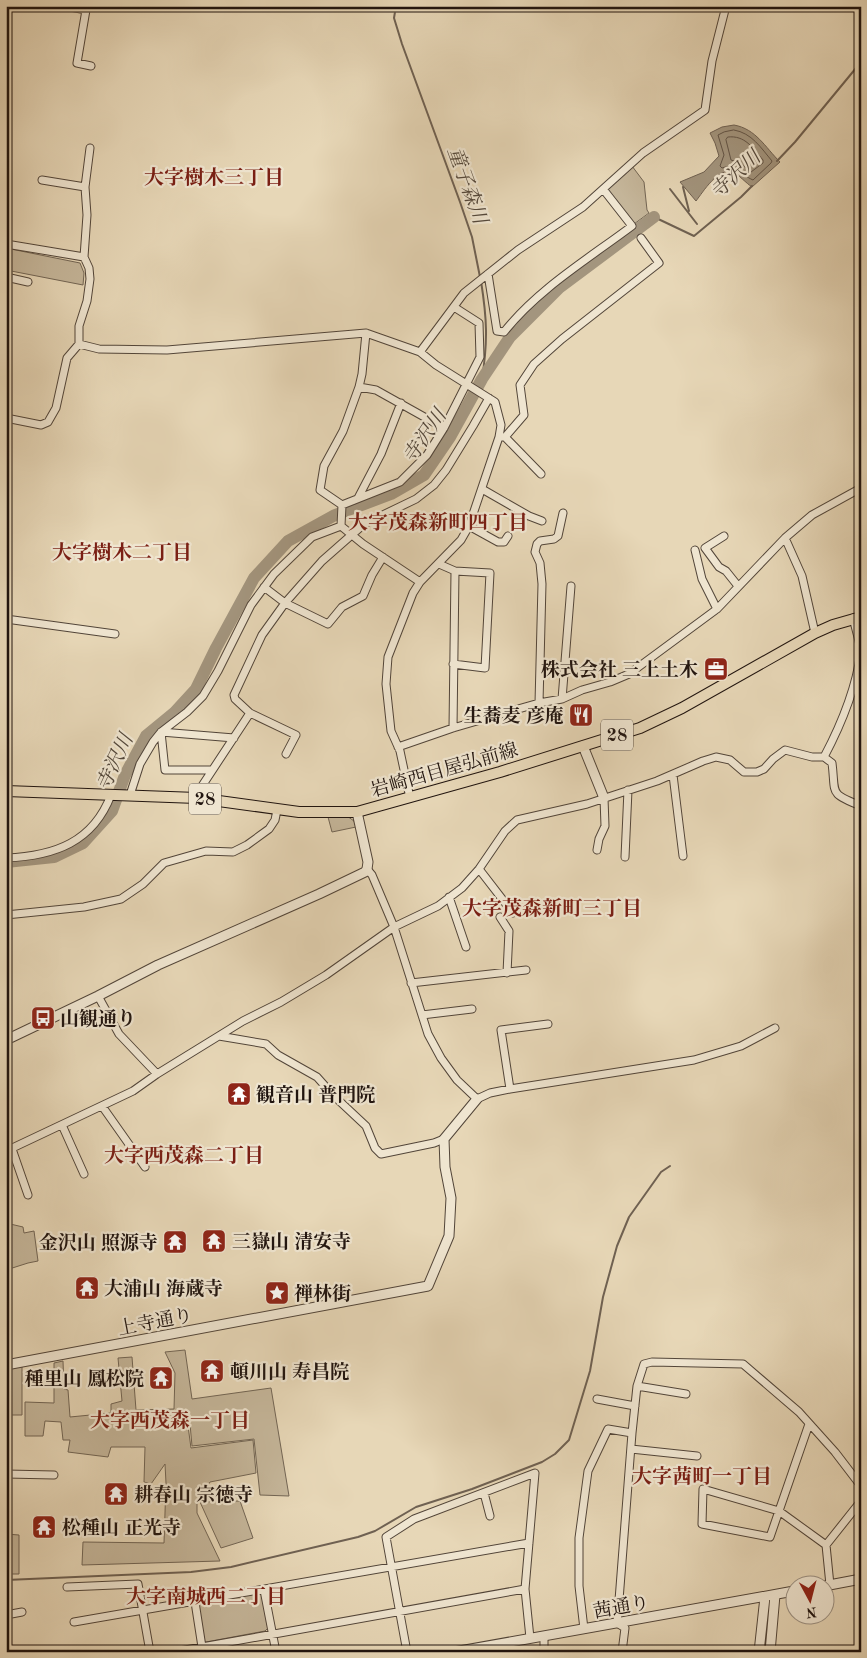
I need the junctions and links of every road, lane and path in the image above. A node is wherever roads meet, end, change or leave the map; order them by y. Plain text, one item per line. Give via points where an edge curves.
1 (66, 6) edge
2 (726, 6) edge
3 (91, 66) dead end
4 (90, 148) dead end
5 (42, 180) dead end
6 (85, 187) junction
7 (603, 189) junction
8 (641, 238) dead end
9 (6, 244) edge
10 (84, 257) junction
11 (487, 275) junction
12 (6, 277) edge
13 (28, 282) dead end
14 (454, 307) junction
15 (366, 333) junction
16 (79, 344) junction
17 (420, 352) junction
18 (469, 385) junction
19 (359, 386) junction
20 (487, 396) junction
21 (401, 403) junction
22 (6, 418) edge
23 (444, 428) junction
24 (502, 437) junction
25 (541, 474) dead end
26 (482, 488) junction
27 (861, 488) edge
28 (358, 498) junction
29 (342, 507) junction
30 (563, 512) dead end
31 (542, 521) dead end
32 (341, 525) junction
33 (469, 526) junction
34 (352, 535) junction
35 (508, 536) dead end
36 (724, 536) dead end
37 (785, 538) junction
38 (695, 550) dead end
39 (383, 557) junction
40 (439, 564) junction
41 (456, 571) junction
42 (420, 582) junction
43 (571, 586) dead end
44 (738, 586) junction
45 (264, 587) junction
46 (285, 603) junction
47 (717, 609) junction
48 (857, 618) edge
49 (6, 619) edge
50 (815, 633) junction
51 (115, 634) dead end
52 (861, 650) edge
53 (453, 664) junction
54 (562, 700) junction
55 (539, 703) junction
56 (250, 713) junction
57 (453, 728) junction
58 (160, 732) junction
59 (234, 738) junction
60 (583, 746) junction
61 (398, 747) junction
62 (286, 754) dead end
63 (824, 756) junction
64 (212, 770) junction
65 (673, 775) junction
66 (6, 790) edge
67 (628, 790) junction
68 (113, 795) junction
69 (128, 795) junction
70 (197, 798) junction
71 (410, 798) junction
72 (604, 798) junction
73 (861, 806) edge
74 (277, 810) junction
75 (357, 812) junction
76 (596, 850) dead end
77 (683, 856) dead end
78 (6, 858) edge
79 (625, 858) dead end
80 (367, 869) junction
81 (479, 869) junction
82 (449, 896) junction
83 (514, 913) dead end
84 (6, 915) edge
85 (500, 916) dead end
86 (394, 927) junction
87 (466, 947) dead end
88 (526, 970) dead end
89 (507, 973) junction
90 (411, 983) junction
91 (98, 996) junction
92 (472, 1009) dead end
93 (422, 1015) junction
94 (548, 1024) dead end
95 (775, 1028) dead end
96 (219, 1036) junction
97 (6, 1040) edge
98 (157, 1074) junction
99 (510, 1088) junction
100 (477, 1100) junction
101 (102, 1106) junction
102 (62, 1125) junction
103 (444, 1139) junction
104 (9, 1150) edge
105 (145, 1167) dead end
106 (84, 1174) dead end
107 (28, 1195) dead end
108 (6, 1365) edge
109 (637, 1386) junction
110 (686, 1394) dead end
111 (597, 1399) dead end
112 (635, 1406) junction
113 (809, 1424) junction
114 (632, 1433) junction
115 (631, 1449) junction
116 (697, 1456) dead end
117 (6, 1474) edge
118 (54, 1475) dead end
119 (861, 1486) edge
120 (484, 1493) junction
121 (861, 1501) edge
122 (779, 1511) junction
123 (490, 1516) dead end
124 (528, 1544) junction
125 (826, 1545) junction
126 (392, 1568) junction
127 (827, 1576) edge
128 (861, 1579) edge
129 (834, 1584) edge
130 (66, 1587) dead end
131 (525, 1588) junction
132 (264, 1590) junction
133 (784, 1593) edge
134 (775, 1595) junction
135 (765, 1596) junction
136 (195, 1602) junction
137 (143, 1611) junction
138 (400, 1611) junction
139 (22, 1612) dead end
140 (6, 1615) edge
141 (74, 1622) dead end
142 (617, 1623) junction
143 (584, 1629) junction
144 (273, 1634) junction
145 (544, 1636) junction
146 (530, 1638) junction
147 (202, 1647) junction
148 (150, 1652) edge
149 (174, 1652) edge
150 (276, 1652) edge
151 (407, 1652) edge
152 (454, 1652) edge
153 (544, 1652) edge
154 (622, 1652) edge
155 (759, 1652) edge
156 (770, 1652) edge

1 - 3 street via 86,10 77,63
2 - 7 street via 712,61 705,110 643,153
4 - 6 street
5 - 6 street
6 - 10 street
7 - 11 street via 583,207
7 - 11 street via 632,226 554,284 504,332 497,330
8 - 24 street via 659,263 534,364 520,385 524,415
9 - 10 street
10 - 16 street via 90,280 79,326
11 - 14 street via 464,293
12 - 13 street
14 - 17 street
14 - 18 street via 479,323 480,357
15 - 16 street via 167,350 99,349
15 - 17 street
15 - 19 street
16 - 22 street via 67,358 56,408 48,422 41,424
17 - 18 street
18 - 20 street
18 - 23 street
19 - 21 street via 376,390
19 - 29 street via 343,431 324,466 320,490
20 - 24 street via 495,402
20 - 34 street via 469,433 434,485 416,499 364,524
21 - 23 street
21 - 28 street via 382,454
23 - 28 street via 427,455 400,482
24 - 25 street
24 - 26 street
26 - 31 street
26 - 33 street
27 - 37 street via 812,515
28 - 29 street
29 - 32 street
30 - 55 street via 558,536 540,541 535,552 540,563 542,584
32 - 34 street
32 - 45 street via 312,536
33 - 35 street via 498,542 504,542
33 - 40 street
34 - 39 street
34 - 46 street via 322,561
36 - 44 street via 705,548
37 - 44 street
37 - 50 street via 802,576
38 - 47 street via 702,579
39 - 42 street
39 - 46 street via 363,596 342,607 328,624
40 - 41 street
40 - 42 street
41 - 53 street
41 - 53 street via 490,573 485,668
42 - 61 street via 388,657 386,684 391,731
43 - 54 street
44 - 47 street
45 - 46 street
45 - 58 street via 251,605 203,696
46 - 56 street via 262,635 234,695
47 - 54 street via 629,674
48 - 50 main road, 岩崎西目屋弘前線 / 28
48 - 52 street
49 - 51 street
50 - 60 main road, 岩崎西目屋弘前線 / 28 via 682,708 640,728
52 - 63 street via 858,671 844,712
53 - 57 street
54 - 55 street
55 - 57 street
56 - 59 street
56 - 62 street via 296,734
57 - 61 street
58 - 59 street
58 - 64 street via 165,770
58 - 69 street via 140,764
59 - 64 street
60 - 71 main road, 岩崎西目屋弘前線 / 28
60 - 72 street
61 - 71 street
63 - 65 street via 812,757 785,750 764,769 753,773 744,772 730,760 716,757
63 - 73 street via 832,763 833,788 838,796
64 - 70 street
65 - 67 street
65 - 77 street
66 - 68 main road, 岩崎西目屋弘前線 / 28
67 - 72 street
67 - 79 street
68 - 69 main road, 岩崎西目屋弘前線 / 28
68 - 78 street via 94,825 77,840 32,857
69 - 70 main road, 岩崎西目屋弘前線 / 28
70 - 74 main road, 岩崎西目屋弘前線 / 28
71 - 75 main road, 岩崎西目屋弘前線 / 28
72 - 76 street via 605,826
72 - 81 street via 517,820 505,831
74 - 75 main road, 岩崎西目屋弘前線 / 28
74 - 84 street via 269,829 247,845 233,852 206,851 164,863 144,884 121,899 84,908
75 - 80 street
80 - 86 street
80 - 91 street
81 - 82 street via 462,888
81 - 83 street
82 - 86 street via 438,906
82 - 87 street
85 - 89 street via 509,931
86 - 90 street
86 - 96 street via 326,975
88 - 89 street
89 - 90 street
90 - 93 street
91 - 97 street
91 - 98 street via 119,1034
92 - 93 street
93 - 100 street via 428,1034 442,1058 457,1080
94 - 99 street via 502,1030
95 - 99 street via 741,1046 694,1060
96 - 98 street
96 - 103 street via 266,1044 278,1056 317,1077 366,1126 381,1154
98 - 101 street via 133,1091
99 - 100 street
100 - 103 street
101 - 102 street
101 - 105 street
102 - 104 street
102 - 106 street
103 - 108 street, 上寺通り via 451,1198 449,1236 428,1286
104 - 107 street
109 - 110 street
109 - 112 street
109 - 113 street via 644,1364 652,1362 743,1364
111 - 112 street
112 - 114 street
113 - 119 street
113 - 122 street
114 - 115 street
114 - 143 street via 608,1428 588,1471 579,1538 579,1586
115 - 116 street
115 - 142 street
117 - 118 street
120 - 123 street
120 - 124 street via 535,1473
120 - 126 street via 414,1520 386,1537
121 - 125 street
122 - 122 street via 722,1494 703,1489 702,1524 770,1537
122 - 125 street
124 - 126 street
124 - 131 street
125 - 127 street
126 - 132 street
126 - 138 street
128 - 129 street
130 - 137 street via 138,1584
131 - 138 street
131 - 146 street
132 - 136 street
132 - 144 street
133 - 134 street, 茜通り
134 - 135 street, 茜通り
134 - 156 street
135 - 142 street, 茜通り
135 - 155 street
136 - 137 street
136 - 147 street
137 - 141 street
137 - 148 street
138 - 144 street
138 - 151 street
139 - 140 street
142 - 143 street, 茜通り
142 - 154 street via 625,1628
143 - 145 street, 茜通り
144 - 147 street
144 - 150 street
145 - 146 street, 茜通り
145 - 153 street
146 - 152 street, 茜通り
147 - 149 street

